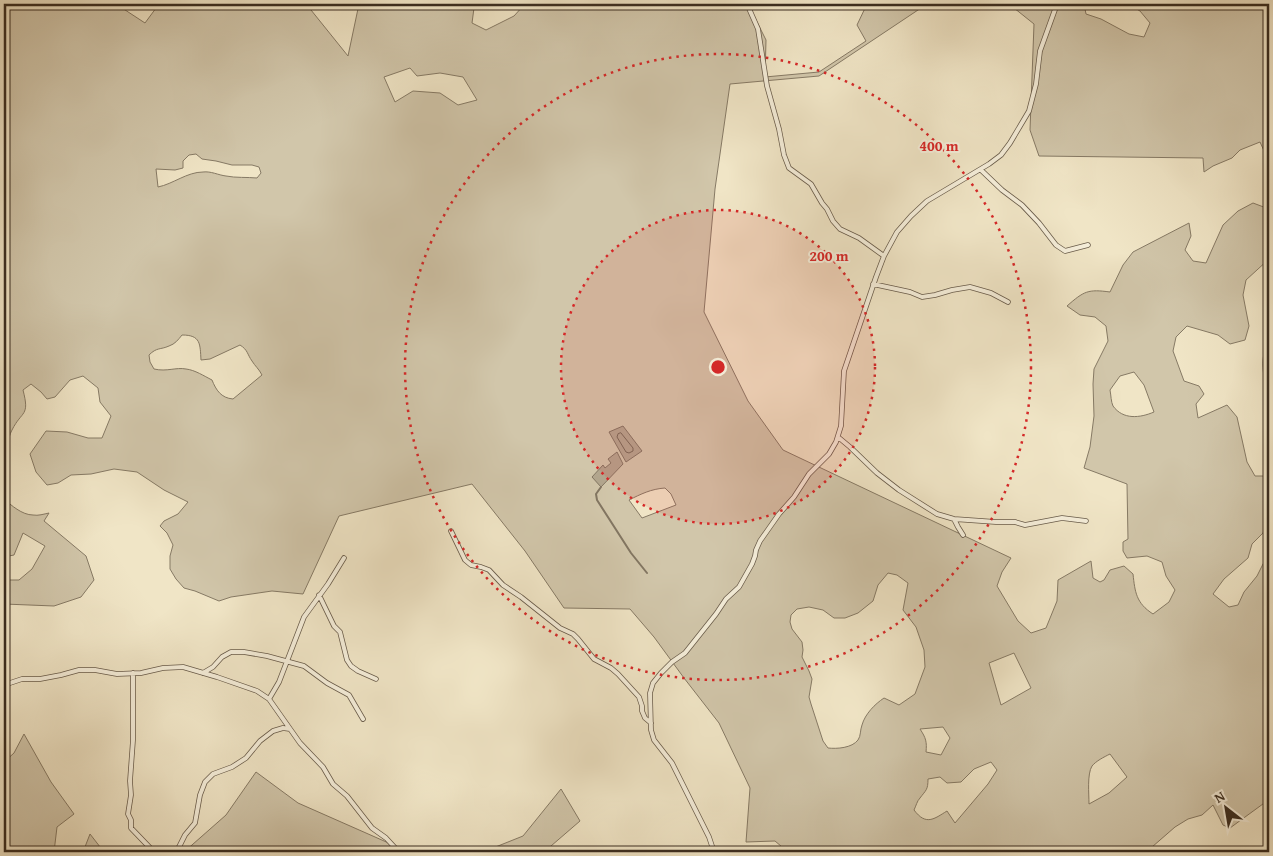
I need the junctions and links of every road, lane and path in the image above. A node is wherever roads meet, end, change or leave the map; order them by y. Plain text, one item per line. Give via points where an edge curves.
1 (748, 4) edge
2 (1057, 4) edge
3 (981, 170) junction
4 (1088, 245) dead end
5 (884, 256) junction
6 (873, 284) junction
7 (1008, 302) dead end
8 (838, 437) junction
9 (954, 519) junction
10 (1086, 521) dead end
11 (451, 531) dead end
12 (964, 535) dead end
13 (344, 558) dead end
14 (319, 595) junction
15 (287, 661) junction
16 (133, 673) junction
17 (203, 673) junction
18 (376, 679) dead end
19 (4, 684) edge
20 (269, 699) junction
21 (363, 719) dead end
22 (651, 723) junction
23 (290, 729) junction
24 (154, 852) edge
25 (170, 852) edge
26 (399, 852) edge
27 (714, 852) edge

1 - 5 street via 758,29 768,86 789,168 811,184 840,229
2 - 3 street via 1040,51 1036,84 1028,110 1001,155
3 - 4 street via 1022,205 1056,245 1065,251
3 - 5 street via 919,208 897,232
5 - 6 street
6 - 7 street via 922,297 970,286
6 - 8 street via 844,371
8 - 9 street via 899,490 937,514
8 - 22 street via 829,454 809,474 760,541 739,586 685,654 672,662 653,683
9 - 10 street via 1025,525 1062,518
9 - 12 street
11 - 22 street via 465,560 489,570 503,585 578,639 594,659 618,674 639,697 645,718
13 - 14 street
14 - 15 street via 304,617
14 - 18 street via 340,632 351,666
15 - 17 street via 231,652
15 - 20 street
15 - 21 street via 304,666 349,695
16 - 17 street via 183,667
16 - 19 street via 79,670
16 - 24 street via 128,814 131,828
17 - 20 street via 257,691
20 - 23 street
22 - 27 street via 654,740 672,763
23 - 25 street via 273,731 246,758 213,774 205,782 195,823 179,847
23 - 26 street via 333,784 347,796 372,828

